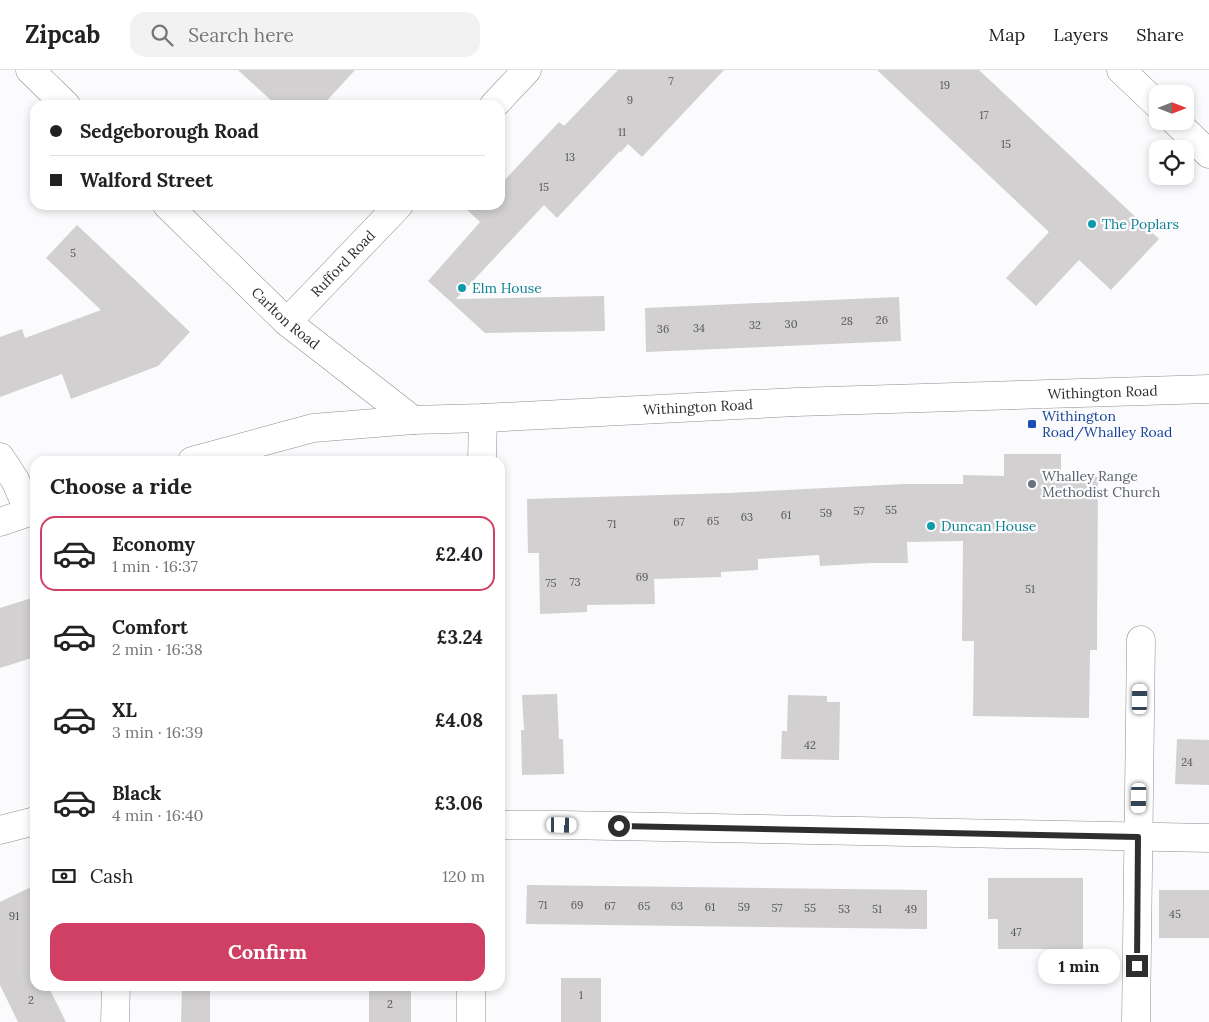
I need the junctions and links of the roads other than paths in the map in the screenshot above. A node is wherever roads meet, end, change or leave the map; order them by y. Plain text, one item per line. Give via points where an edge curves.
1 (30, 70) edge
2 (527, 70) edge
3 (1121, 70) edge
4 (1149, 96) edge
5 (61, 100) edge
6 (499, 100) edge
7 (1184, 130) edge
8 (1209, 154) edge
9 (172, 210) edge
10 (394, 210) edge
11 (287, 322) junction
12 (1209, 389) edge
13 (482, 418) junction
14 (413, 420) junction
15 (210, 456) edge
16 (482, 456) edge
17 (0, 457) edge
18 (30, 507) edge
19 (30, 512) edge
20 (0, 522) edge
21 (1141, 640) dead end
22 (30, 822) edge
23 (505, 825) edge
24 (0, 830) edge
25 (1138, 837) junction
26 (1209, 838) edge
27 (116, 991) edge
28 (471, 991) edge
29 (116, 1022) edge
30 (471, 1022) edge
31 (1136, 1022) edge

1 - 5 street
2 - 6 street
3 - 4 street
7 - 8 street
9 - 11 street, Carlton Road
10 - 11 street, Rufford Road
11 - 14 street, Carlton Road
12 - 13 street, Withington Road via 796,402
13 - 14 street, Withington Road
13 - 16 street
14 - 15 street, Withington Road via 313,428
17 - 18 street
19 - 20 street
21 - 25 street
22 - 24 street
23 - 25 street
25 - 26 street
25 - 31 street
27 - 29 street
28 - 30 street

